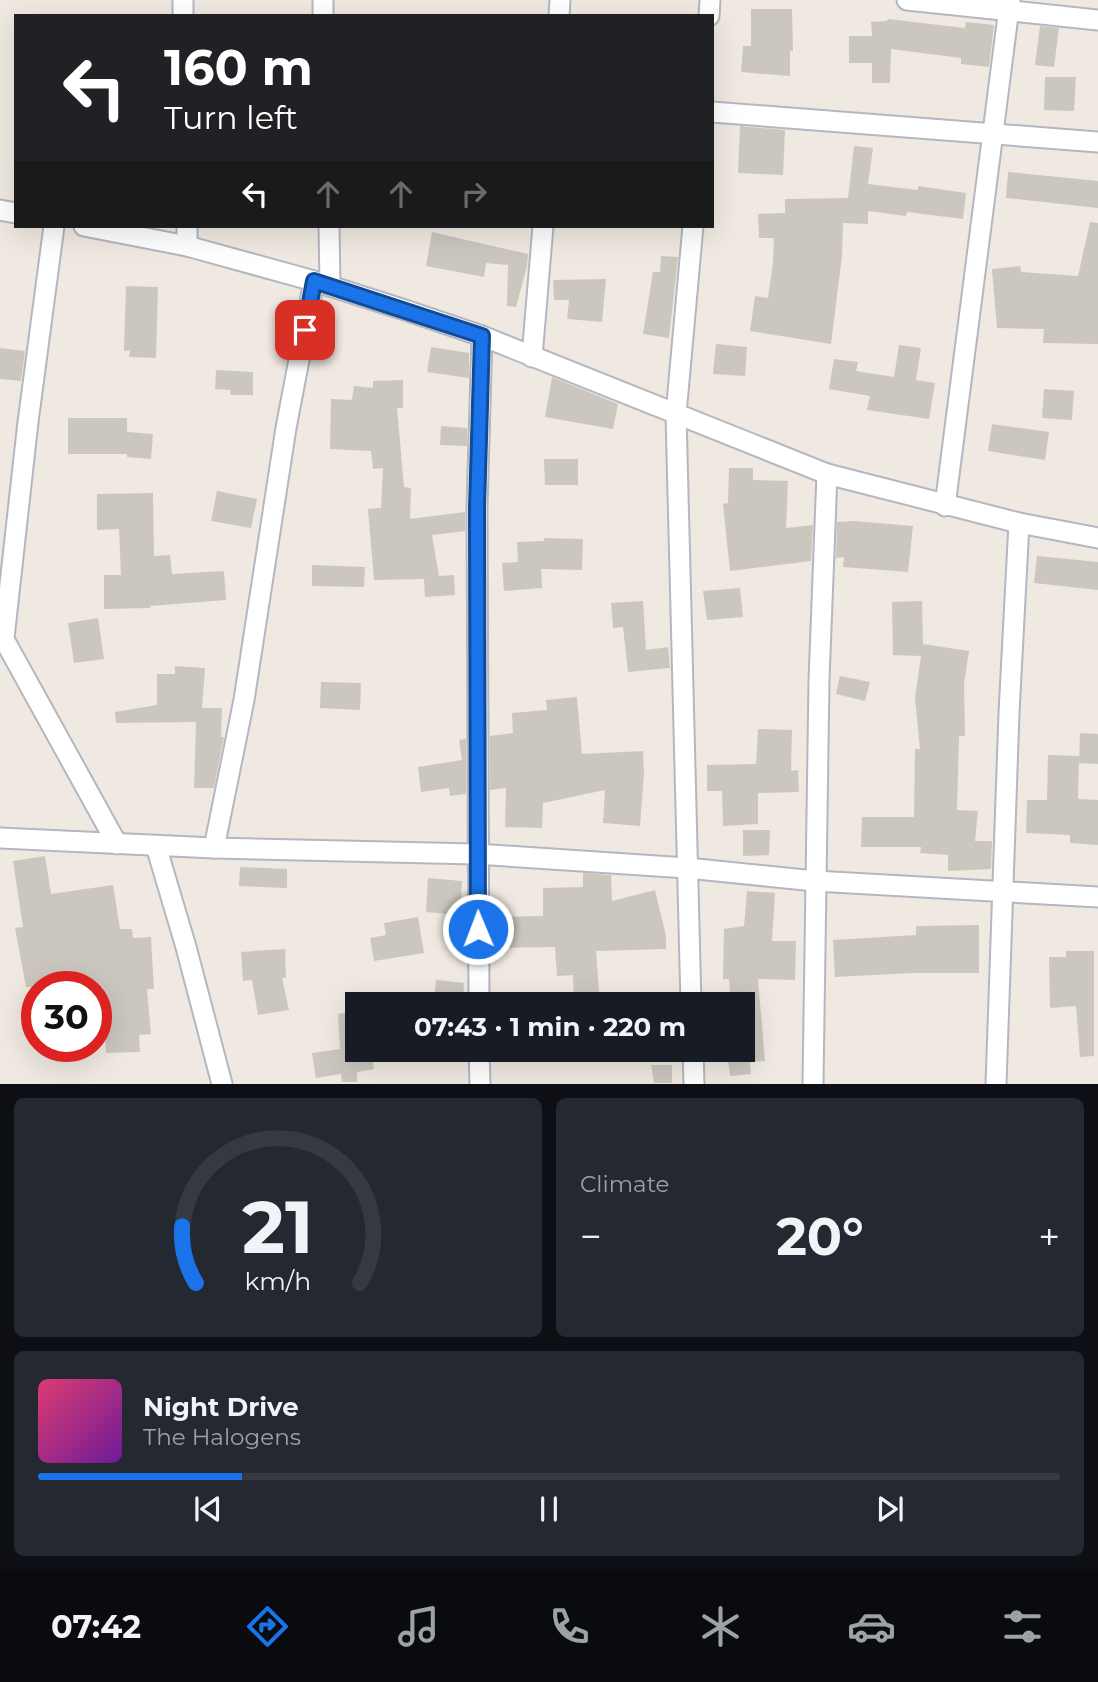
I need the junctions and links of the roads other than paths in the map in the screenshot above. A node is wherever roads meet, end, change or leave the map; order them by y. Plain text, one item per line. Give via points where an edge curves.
1 (907, 0) edge
2 (1009, 5) edge
3 (1098, 20) edge
4 (714, 112) edge
5 (994, 135) junction
6 (1098, 142) edge
7 (54, 228) edge
8 (94, 228) edge
9 (187, 228) edge
10 (329, 228) edge
11 (543, 228) edge
12 (693, 228) edge
13 (187, 246) junction
14 (322, 284) junction
15 (482, 336) junction
16 (532, 357) junction
17 (676, 414) junction
18 (827, 474) junction
19 (945, 506) junction
20 (1019, 523) junction
21 (1098, 538) edge
22 (2, 635) edge
23 (0, 838) edge
24 (117, 844) junction
25 (156, 846) junction
26 (214, 848) junction
27 (477, 854) junction
28 (687, 868) junction
29 (815, 881) junction
30 (1004, 890) junction
31 (1098, 897) edge
32 (479, 992) edge
33 (691, 992) edge
34 (479, 1062) edge
35 (693, 1062) edge
36 (222, 1083) edge
37 (480, 1083) edge
38 (694, 1083) edge
39 (813, 1083) edge
40 (996, 1083) edge

1 - 2 street
2 - 3 street
2 - 5 street
4 - 5 street
5 - 6 street
5 - 19 street
7 - 22 street
8 - 13 street
9 - 13 street
10 - 14 street
11 - 16 street
12 - 17 street
13 - 14 street
14 - 15 street
14 - 26 street via 286,428 244,699
15 - 16 street
15 - 27 street
16 - 17 street
17 - 18 street
17 - 28 street
18 - 19 street
18 - 29 street
19 - 20 street
20 - 21 street
20 - 30 street
22 - 24 street
23 - 24 street
24 - 25 street
25 - 26 street
25 - 36 street
26 - 27 street
27 - 28 street
27 - 32 street
28 - 29 street
28 - 33 street
29 - 30 street
29 - 39 street
30 - 31 street
30 - 40 street
34 - 37 street
35 - 38 street

